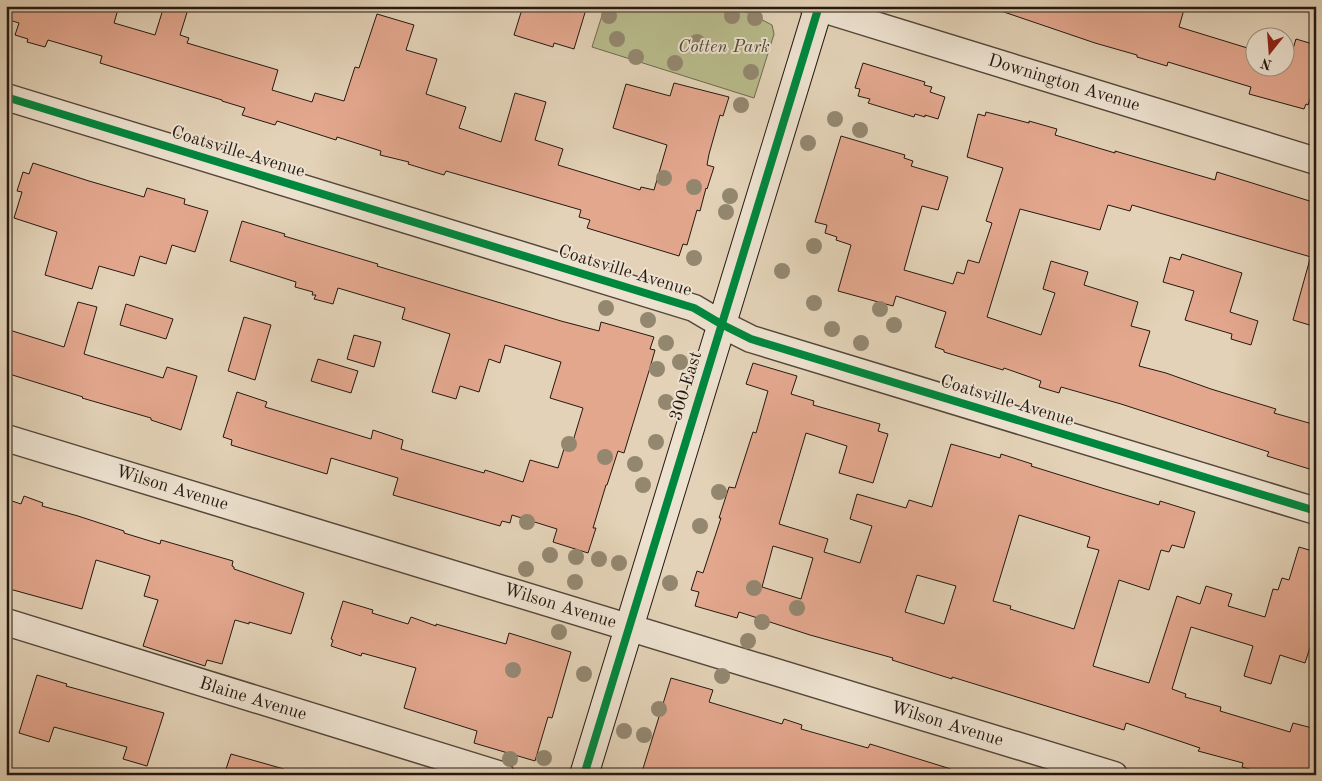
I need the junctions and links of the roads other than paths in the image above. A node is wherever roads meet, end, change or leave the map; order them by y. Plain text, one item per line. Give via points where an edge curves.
1 (817, 7) edge
2 (6, 97) edge
3 (1316, 160) edge
4 (721, 324) junction
5 (6, 438) edge
6 (1316, 511) edge
7 (6, 622) edge
8 (629, 627) junction
9 (500, 775) edge
10 (584, 775) edge
11 (1114, 775) edge

1 - 3 street, Downington Avenue
1 - 4 street, 300 East
2 - 4 street, Coatsville Avenue via 694,308
4 - 6 street, Coatsville Avenue via 751,339
4 - 8 street, 300 East
5 - 8 street, Wilson Avenue
7 - 9 street, Blaine Avenue
8 - 10 street, 300 East
8 - 11 street, Wilson Avenue

